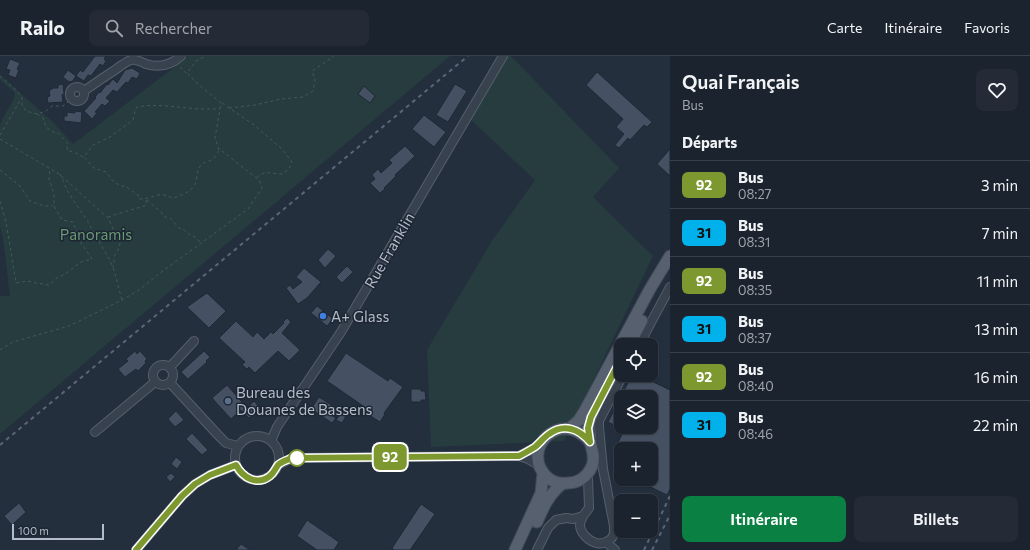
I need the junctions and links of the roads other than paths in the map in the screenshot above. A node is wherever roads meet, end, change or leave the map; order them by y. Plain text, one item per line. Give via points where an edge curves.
1 (181, 56) edge
2 (503, 56) edge
3 (71, 98) road end
4 (670, 256) edge
5 (670, 270) edge
6 (670, 287) edge
7 (633, 338) edge
8 (643, 338) edge
9 (194, 341) dead end
10 (170, 367) junction
11 (614, 373) edge
12 (155, 382) junction
13 (172, 382) junction
14 (619, 382) edge
15 (570, 428) junction
16 (95, 432) dead end
17 (542, 440) junction
18 (271, 441) junction
19 (590, 442) junction
20 (238, 446) junction
21 (277, 449) junction
22 (519, 456) junction
23 (292, 458) junction
24 (236, 465) junction
25 (278, 465) junction
26 (542, 469) junction
27 (589, 472) junction
28 (566, 483) junction
29 (588, 493) junction
30 (583, 516) junction
31 (606, 542) junction
32 (136, 550) edge
33 (515, 550) edge
34 (524, 550) edge
35 (537, 550) edge
36 (615, 550) edge

1 - 3 street via 174,62 158,66 131,60 84,91 84,98 81,101
2 - 18 street, Rue Franklin via 341,332 277,427
4 - 15 main road via 584,412
5 - 7 main road
6 - 8 street
9 - 10 street
10 - 12 street via 164,364 157,366 153,375
10 - 13 street via 174,375
11 - 19 main road via 591,417 588,428
12 - 13 street via 165,386
12 - 16 street
13 - 20 street via 226,443
14 - 31 street via 599,421 603,469 614,526 614,534
15 - 17 main road via 554,430
15 - 19 main road via 584,435
17 - 22 street
17 - 26 main road via 538,457
18 - 20 street via 264,437 250,437
18 - 21 street
19 - 27 main road via 594,457
20 - 24 street via 235,452
21 - 23 street
21 - 25 street
22 - 23 street
22 - 26 street
23 - 25 street
24 - 25 street via 244,476 257,480 270,476
24 - 32 street via 195,484
26 - 28 main road via 555,482
26 - 33 main road via 541,493
27 - 28 main road via 578,481
27 - 29 street
28 - 29 street via 580,486
28 - 34 main road via 556,488 551,495
29 - 30 street via 589,508
30 - 31 street via 580,524 582,533 597,543
30 - 35 street via 556,520 548,528
31 - 36 street

